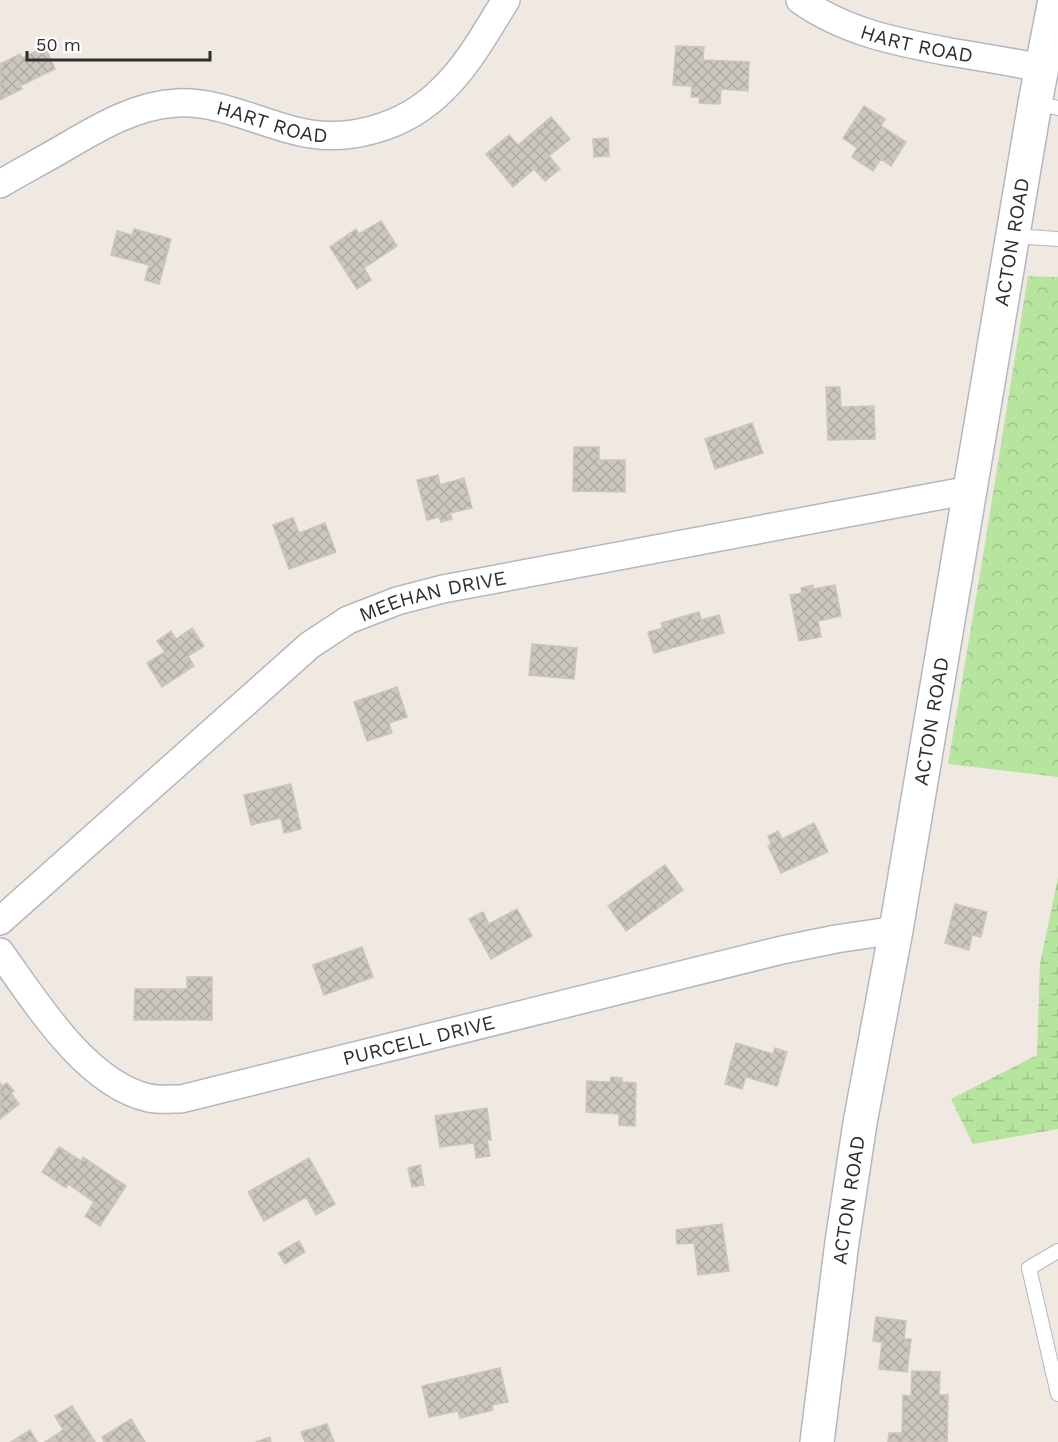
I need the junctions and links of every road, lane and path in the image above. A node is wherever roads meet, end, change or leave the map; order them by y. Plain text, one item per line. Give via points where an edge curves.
1 (506, 0) edge
2 (800, 0) edge
3 (1055, 7) edge
4 (1041, 68) junction
5 (1046, 105) edge
6 (0, 184) edge
7 (1012, 236) junction
8 (1058, 239) edge
9 (970, 490) junction
10 (0, 921) edge
11 (896, 930) junction
12 (0, 952) edge
13 (1058, 1251) edge
14 (1058, 1394) edge
15 (817, 1442) edge

1 - 6 street, HART ROAD via 468,61 444,89 416,111 380,128 345,135 308,134 207,105 175,103 109,122
2 - 4 street, HART ROAD via 836,22 885,39
3 - 4 main road, ACTON ROAD
4 - 5 main road, ACTON ROAD
5 - 7 main road, ACTON ROAD
7 - 8 lane
7 - 9 main road, ACTON ROAD
9 - 10 street, MEEHAN DRIVE via 443,589 348,620 310,645
9 - 11 main road, ACTON ROAD
11 - 12 street, PURCELL DRIVE via 782,950 181,1099 149,1098 120,1088 72,1048
11 - 15 main road, ACTON ROAD via 850,1184
13 - 14 lane via 1029,1268

